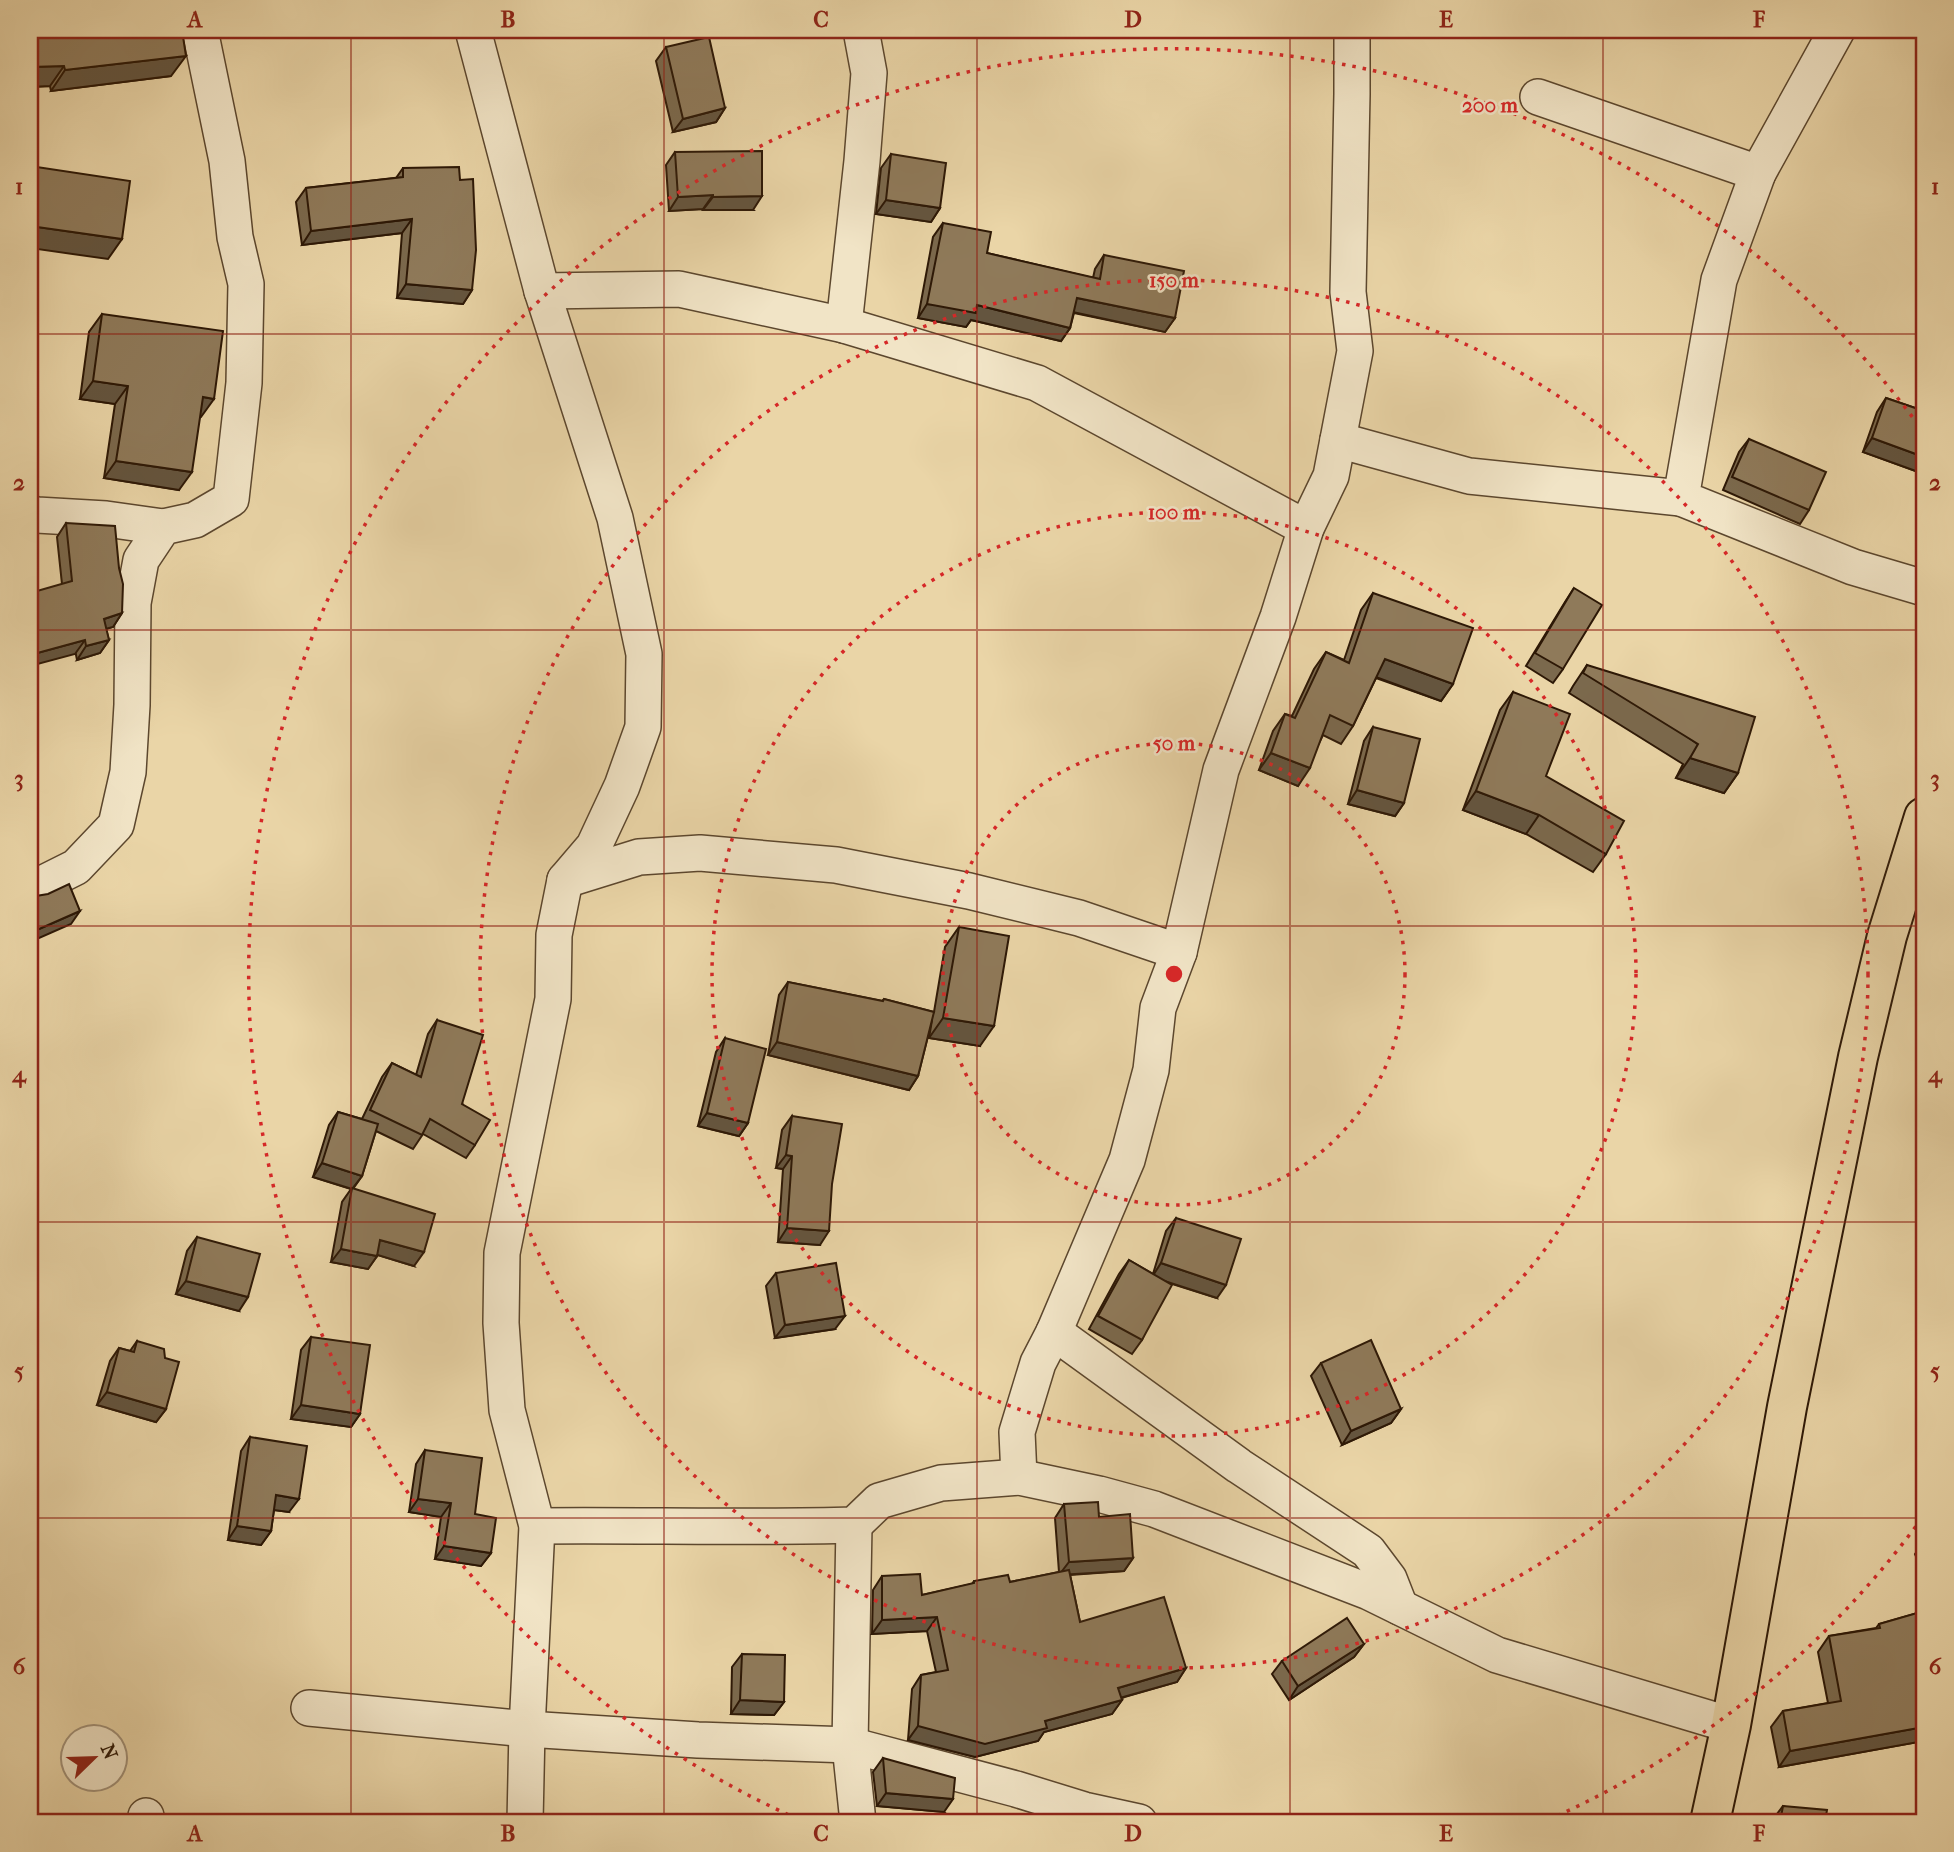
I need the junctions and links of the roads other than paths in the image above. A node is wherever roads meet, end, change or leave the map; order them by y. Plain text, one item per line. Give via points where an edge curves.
1 (200, 30) edge
2 (473, 30) edge
3 (861, 30) edge
4 (1352, 30) edge
5 (1837, 30) edge
6 (1538, 97) dead end
7 (1758, 173) junction
8 (542, 292) junction
9 (844, 325) junction
10 (1338, 440) junction
11 (1681, 498) junction
12 (30, 513) edge
13 (163, 527) junction
14 (1306, 528) junction
15 (1924, 588) edge
16 (1924, 817) edge
17 (565, 880) junction
18 (30, 890) edge
19 (1179, 952) junction
20 (1054, 1332) junction
21 (1019, 1477) junction
22 (854, 1525) junction
23 (537, 1526) junction
24 (1400, 1607) junction
25 (309, 1708) dead end
26 (1731, 1725) junction
27 (527, 1729) junction
28 (850, 1745) junction
29 (1086, 1816) edge
30 (525, 1822) edge
31 (858, 1822) edge
32 (1139, 1822) edge
33 (1710, 1822) edge

1 - 13 street via 246,284 244,383 231,499 195,520
2 - 8 street
3 - 9 street via 869,73
4 - 10 street via 1348,292 1355,351
5 - 7 street
6 - 7 street
7 - 11 street via 1720,280
8 - 9 street via 679,289
8 - 17 street via 615,518 644,654 643,727 594,846
9 - 14 street via 1037,383
10 - 11 street via 1469,476
10 - 14 street via 1331,476
11 - 15 street via 1853,567
12 - 13 street
13 - 18 street via 141,560 133,603 128,772 116,825 76,867
14 - 19 street via 1221,770
16 - 26 main road via 1886,936 1858,1057 1787,1407
17 - 19 street via 639,857 700,853 836,865 1079,918
17 - 23 street via 554,935 552,999 502,1253 507,1410
19 - 20 street via 1158,1008 1151,1070 1127,1160
20 - 21 street via 1038,1363 1017,1432
20 - 24 street via 1239,1466 1368,1551 1389,1579
21 - 22 street via 941,1483 916,1490 879,1501
21 - 24 street via 1154,1509
22 - 23 street
22 - 28 street
23 - 27 street
24 - 26 street via 1497,1655
25 - 27 street
26 - 33 main road
27 - 28 street
27 - 30 street
28 - 29 street via 1016,1789
28 - 31 street
29 - 32 street

